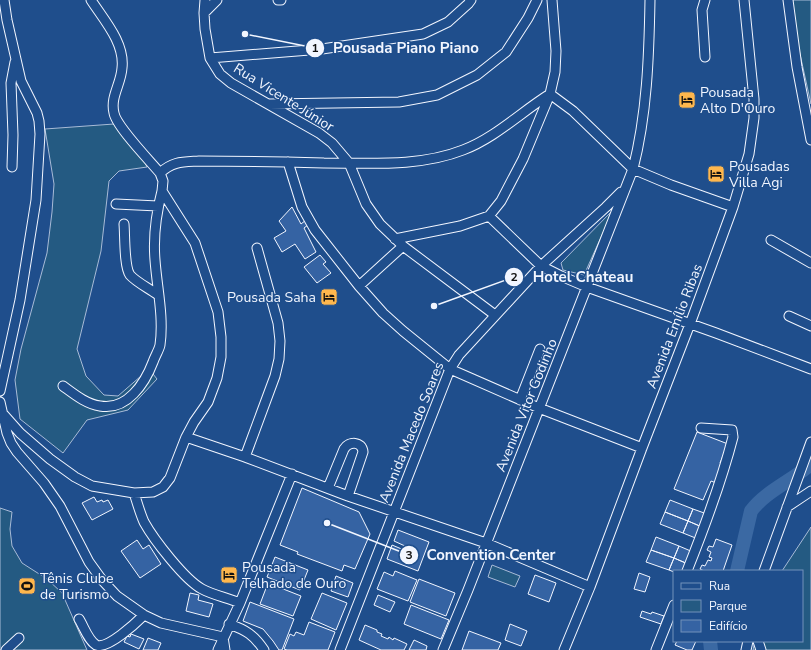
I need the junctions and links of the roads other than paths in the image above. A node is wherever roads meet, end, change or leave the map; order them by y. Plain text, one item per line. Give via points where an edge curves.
1 (4, 0) edge
2 (91, 0) edge
3 (205, 0) edge
4 (217, 0) edge
5 (471, 0) edge
6 (537, 0) edge
7 (552, 0) edge
8 (650, 0) edge
9 (705, 0) edge
10 (744, 0) edge
11 (788, 0) edge
12 (204, 13) junction
13 (705, 57) dead end
14 (210, 58) junction
15 (15, 59) junction
16 (550, 94) junction
17 (269, 104) junction
18 (811, 140) edge
19 (288, 162) junction
20 (349, 163) junction
21 (12, 167) dead end
22 (633, 169) junction
23 (160, 173) junction
24 (625, 188) junction
25 (162, 191) junction
26 (116, 204) dead end
27 (158, 206) junction
28 (606, 207) junction
29 (733, 207) junction
30 (615, 214) junction
31 (489, 216) junction
32 (124, 224) dead end
33 (395, 239) junction
34 (771, 240) dead end
35 (404, 246) junction
36 (257, 248) dead end
37 (811, 263) edge
38 (541, 266) junction
39 (359, 286) junction
40 (587, 287) junction
41 (158, 295) junction
42 (495, 316) junction
43 (789, 316) dead end
44 (690, 324) junction
45 (811, 326) edge
46 (540, 349) dead end
47 (810, 367) edge
48 (450, 369) junction
49 (63, 386) dead end
50 (0, 391) edge
51 (520, 400) junction
52 (0, 402) edge
53 (539, 408) junction
54 (4, 415) junction
55 (701, 428) dead end
56 (186, 437) junction
57 (811, 442) edge
58 (642, 448) junction
59 (245, 457) junction
60 (292, 474) junction
61 (328, 488) junction
62 (811, 491) edge
63 (134, 493) junction
64 (348, 496) junction
65 (787, 507) junction
66 (394, 511) junction
67 (486, 543) junction
68 (687, 570) edge
69 (764, 570) edge
70 (590, 587) junction
71 (240, 602) junction
72 (673, 607) edge
73 (144, 615) junction
74 (79, 619) dead end
75 (229, 624) junction
76 (223, 637) junction
77 (19, 638) dead end
78 (6, 650) edge
79 (218, 650) edge
80 (225, 650) edge
81 (264, 650) edge
82 (340, 650) edge
83 (443, 650) edge
84 (564, 650) edge
85 (656, 650) edge

1 - 15 street
2 - 23 street via 115,37 121,52 122,68 113,100 114,114 119,124
3 - 12 street, Rua Vicente Júnior
4 - 12 street
5 - 14 street via 448,22 424,34 322,49
6 - 17 street via 506,52 477,76 437,95 399,102
7 - 16 street via 556,51
8 - 22 street, Avenida Vitor Godinho via 645,100 639,147
9 - 13 street via 702,10
10 - 29 street, Avenida Emílio Ribas via 754,118 749,154
11 - 18 street
12 - 14 street, Rua Vicente Júnior
14 - 17 street, Rua Vicente Júnior via 220,74 231,83
15 - 21 street via 11,83
15 - 50 street via 21,81 37,114 40,134 36,200 19,306
16 - 20 street via 465,150 444,157 408,162
16 - 22 street via 572,111
16 - 31 street via 523,159 501,201
17 - 20 street, Rua Vicente Júnior via 319,133 332,143
19 - 20 street
19 - 23 street via 184,162 176,163
19 - 39 street via 305,213 322,241
20 - 33 street, Rua Vicente Júnior via 366,204
22 - 24 street, Avenida Vitor Godinho
22 - 29 street
23 - 25 street
24 - 28 street, Avenida Macedo Soares
24 - 30 street, Avenida Vitor Godinho
25 - 27 street
25 - 56 street via 195,243 218,312 221,336 217,378 208,402
26 - 27 street
27 - 41 street via 155,226
28 - 30 street
28 - 38 street, Avenida Macedo Soares
29 - 44 street, Avenida Emílio Ribas
30 - 40 street, Avenida Vitor Godinho
31 - 33 street via 460,226
31 - 38 street
32 - 41 street via 128,273
33 - 35 street, Rua Vicente Júnior
34 - 37 street
35 - 39 street
35 - 42 street, Rua Vicente Júnior
36 - 59 street via 278,323 279,359
38 - 40 street
38 - 42 street, Avenida Macedo Soares
39 - 48 street via 383,313
40 - 44 street
40 - 53 street, Avenida Vitor Godinho
41 - 49 street via 160,346 148,374 127,400 112,406 100,407 88,403
42 - 48 street, Avenida Macedo Soares via 459,354
43 - 45 street
44 - 47 street
44 - 58 street, Avenida Emílio Ribas
46 - 51 street
48 - 51 street
48 - 66 street, Avenida Macedo Soares
51 - 53 street
52 - 54 street
53 - 58 street
53 - 67 street, Avenida Vitor Godinho
54 - 63 street via 20,433 75,477 92,486
54 - 73 street via 7,433 16,452 44,483 60,506 89,562 117,596
55 - 68 street via 732,430 733,437 709,516
56 - 59 street
56 - 63 street via 170,478 163,487 153,492
57 - 65 street
58 - 70 street, Avenida Emílio Ribas
59 - 60 street
60 - 61 street
60 - 71 street
61 - 64 street
61 - 64 street via 347,444 359,445 363,452
62 - 65 street
63 - 71 street via 144,521 182,572 204,590
64 - 66 street
65 - 69 street
66 - 67 street
66 - 82 street, Avenida Macedo Soares
67 - 70 street
67 - 83 street, Avenida Vitor Godinho
70 - 84 street, Avenida Emílio Ribas
71 - 75 street
72 - 85 street
73 - 74 street via 128,630 101,647 90,639
73 - 76 street via 161,623
75 - 76 street
75 - 81 street via 244,629
76 - 79 street
76 - 80 street
77 - 78 street

